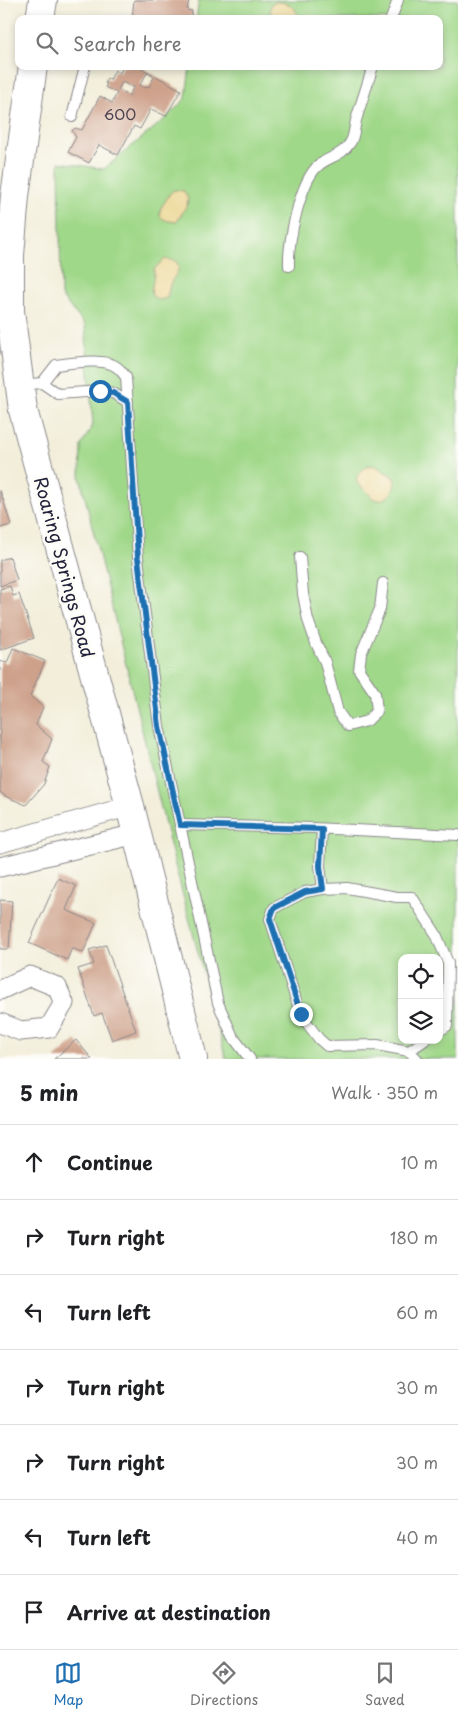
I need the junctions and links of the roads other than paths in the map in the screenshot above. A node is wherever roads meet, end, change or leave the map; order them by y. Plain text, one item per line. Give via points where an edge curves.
1 (398, 0) edge
2 (392, 15) edge
3 (32, 70) edge
4 (84, 70) edge
5 (372, 70) edge
6 (72, 117) dead end
7 (7, 195) edge
8 (289, 266) dead end
9 (31, 384) junction
10 (128, 402) junction
11 (300, 556) dead end
12 (382, 583) dead end
13 (130, 806) junction
14 (180, 825) junction
15 (322, 829) junction
16 (136, 834) junction
17 (458, 835) edge
18 (0, 843) edge
19 (0, 867) edge
20 (323, 889) junction
21 (0, 990) edge
22 (0, 1023) edge
23 (443, 1028) edge
24 (419, 1044) edge
25 (408, 1051) junction
26 (193, 1059) edge
27 (250, 1059) edge
28 (417, 1059) edge

1 - 2 lane
3 - 7 street, Roaring Springs Road
4 - 6 lane
5 - 8 lane via 351,142 339,155 320,164 305,188 291,236
7 - 9 street, Roaring Springs Road via 9,289
9 - 10 lane via 58,394 113,393
9 - 10 lane via 56,365 107,363 118,367 126,377
9 - 13 street, Roaring Springs Road via 23,410
10 - 14 lane via 138,558 159,726
11 - 12 lane via 308,620 325,662 338,712 348,726 367,721 377,711 375,694 359,670 361,654 380,609
13 - 16 street, Roaring Springs Road
13 - 18 street
14 - 15 lane
14 - 27 lane via 218,1003 233,1038
15 - 17 lane
15 - 20 lane via 320,866
16 - 19 street
16 - 26 street, Roaring Springs Road
20 - 23 lane via 347,888 412,897 436,934 448,963 447,1026
20 - 25 lane via 305,892 274,908 270,919 301,1014 327,1046 377,1045
21 - 22 street via 30,976 57,987 64,1003 49,1028 21,1031
24 - 25 lane
25 - 28 lane

